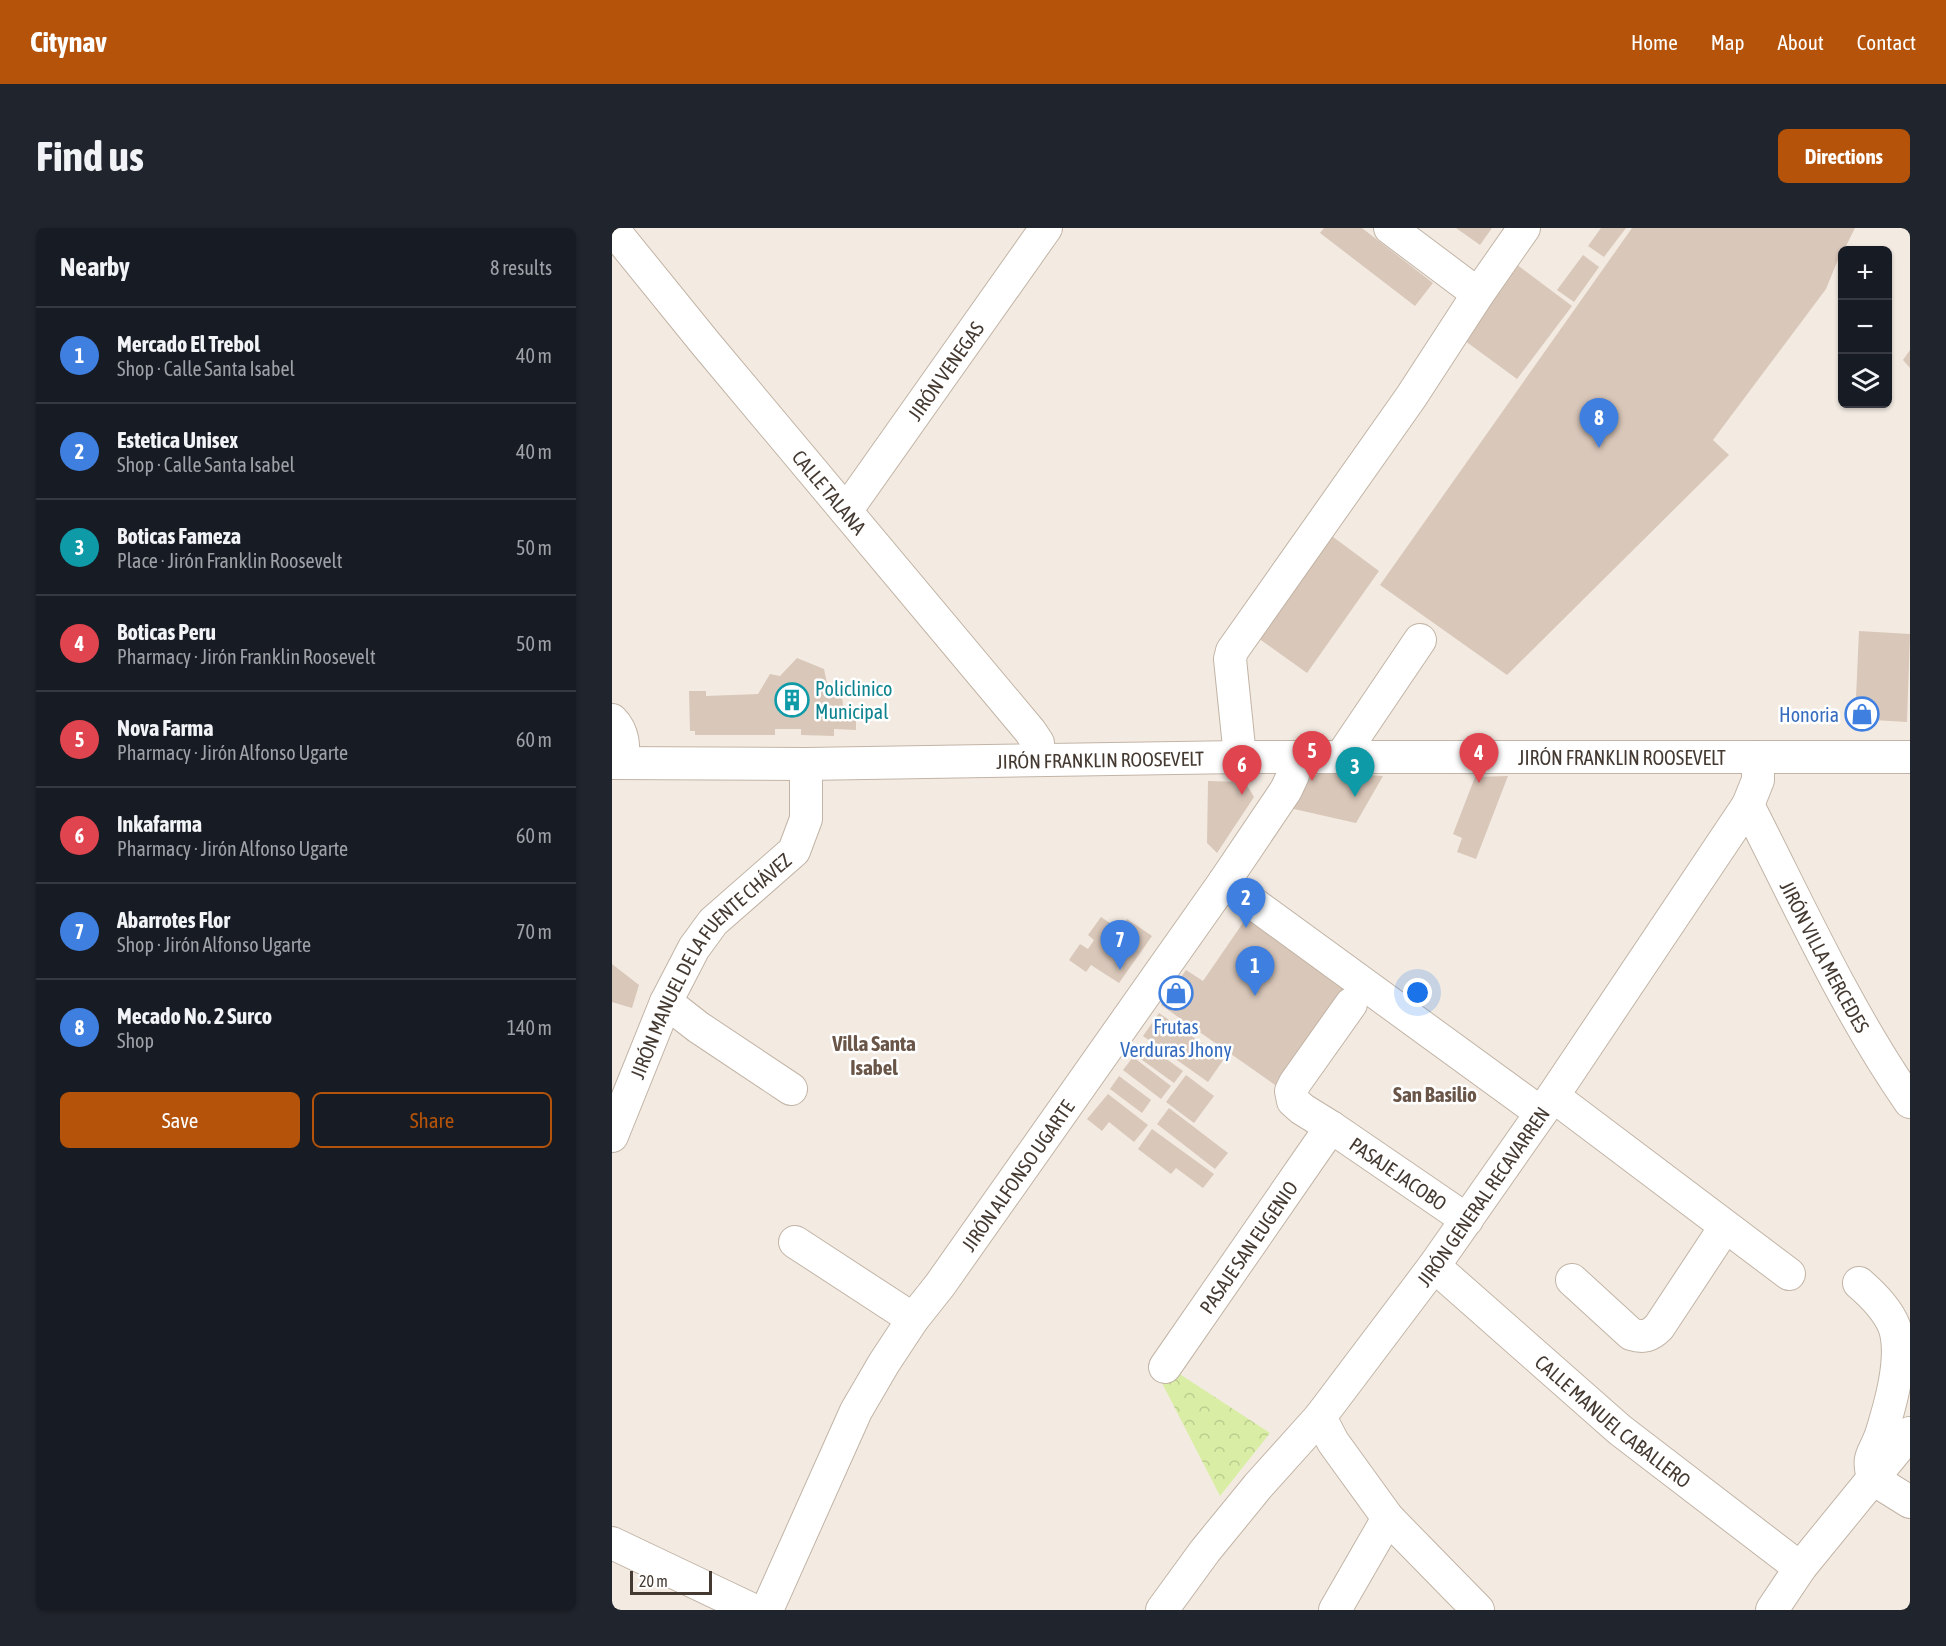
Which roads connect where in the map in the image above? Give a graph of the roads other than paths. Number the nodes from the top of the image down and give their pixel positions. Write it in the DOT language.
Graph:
graph roads {
  1 [pos="612,228"];
  2 [pos="1390,228"];
  3 [pos="1524,228"];
  4 [pos="1036,232"];
  5 [pos="1478,294"];
  6 [pos="846,512"];
  7 [pos="1420,640"];
  8 [pos="612,720"];
  9 [pos="1910,757"];
  10 [pos="1240,758"];
  11 [pos="1293,758"];
  12 [pos="1341,758"];
  13 [pos="1758,758"];
  14 [pos="1039,760"];
  15 [pos="618,763"];
  16 [pos="806,764"];
  17 [pos="1748,804"];
  18 [pos="1224,882"];
  19 [pos="666,1002"];
  20 [pos="1351,1004"];
  21 [pos="791,1089"];
  22 [pos="1910,1102"];
  23 [pos="1547,1104"];
  24 [pos="1331,1126"];
  25 [pos="612,1136"];
  26 [pos="1467,1220"];
  27 [pos="1725,1227"];
  28 [pos="795,1242"];
  29 [pos="1434,1266"];
  30 [pos="1789,1274"];
  31 [pos="1572,1280"];
  32 [pos="1859,1283"];
  33 [pos="913,1319"];
  34 [pos="1165,1367"];
  35 [pos="1320,1417"];
  36 [pos="1910,1433"];
  37 [pos="1873,1479"];
  38 [pos="1910,1503"];
  39 [pos="1388,1518"];
  40 [pos="612,1544"];
  41 [pos="1790,1595"];
  42 [pos="753,1610"];
  43 [pos="767,1610"];
  44 [pos="1162,1610"];
  45 [pos="1335,1610"];
  46 [pos="1478,1610"];
  1 -- 6 [label="street, CALLE TALANA"];
  2 -- 5 [label="street"];
  3 -- 5 [label="street"];
  4 -- 6 [label="street, JIRÓN VENEGAS"];
  5 -- 10 [label="street"];
  6 -- 14 [label="street, CALLE TALANA"];
  7 -- 12 [label="street"];
  8 -- 15 [label="street"];
  9 -- 13 [label="street, JIRÓN FRANKLIN ROOSEVELT"];
  10 -- 11 [label="street, JIRÓN FRANKLIN ROOSEVELT"];
  10 -- 14 [label="street, JIRÓN FRANKLIN ROOSEVELT"];
  11 -- 12 [label="street, JIRÓN FRANKLIN ROOSEVELT"];
  11 -- 18 [label="street, JIRÓN ALFONSO UGARTE"];
  12 -- 13 [label="street, JIRÓN FRANKLIN ROOSEVELT"];
  13 -- 17 [label="street, JIRÓN GENERAL RECAVARREN"];
  14 -- 16 [label="street, JIRÓN FRANKLIN ROOSEVELT"];
  15 -- 16 [label="street, JIRÓN FRANKLIN ROOSEVELT"];
  16 -- 19 [label="street, JIRÓN MANUEL DE LA FUENTE CHÁVEZ"];
  17 -- 22 [label="street, JIRÓN VILLA MERCEDES"];
  17 -- 23 [label="street, JIRÓN GENERAL RECAVARREN"];
  18 -- 23 [label="street"];
  18 -- 33 [label="street, JIRÓN ALFONSO UGARTE"];
  19 -- 21 [label="street"];
  19 -- 25 [label="street, JIRÓN MANUEL DE LA FUENTE CHÁVEZ"];
  20 -- 24 [label="street, PASAJE JACOBO"];
  23 -- 26 [label="street, JIRÓN GENERAL RECAVARREN"];
  23 -- 27 [label="street"];
  24 -- 26 [label="street, PASAJE JACOBO"];
  24 -- 34 [label="street, PASAJE SAN EUGENIO"];
  26 -- 29 [label="street, JIRÓN GENERAL RECAVARREN"];
  27 -- 30 [label="street"];
  27 -- 31 [label="street"];
  28 -- 33 [label="street"];
  29 -- 35 [label="street, JIRÓN GENERAL RECAVARREN"];
  29 -- 41 [label="street, CALLE MANUEL CABALLERO"];
  32 -- 37 [label="street"];
  33 -- 43 [label="street, JIRÓN ALFONSO UGARTE"];
  35 -- 39 [label="street"];
  35 -- 44 [label="street, JIRÓN GENERAL RECAVARREN"];
  36 -- 37 [label="street"];
  37 -- 38 [label="street"];
  37 -- 41 [label="street"];
  39 -- 45 [label="street"];
  39 -- 46 [label="street"];
  40 -- 42 [label="street"];
}
